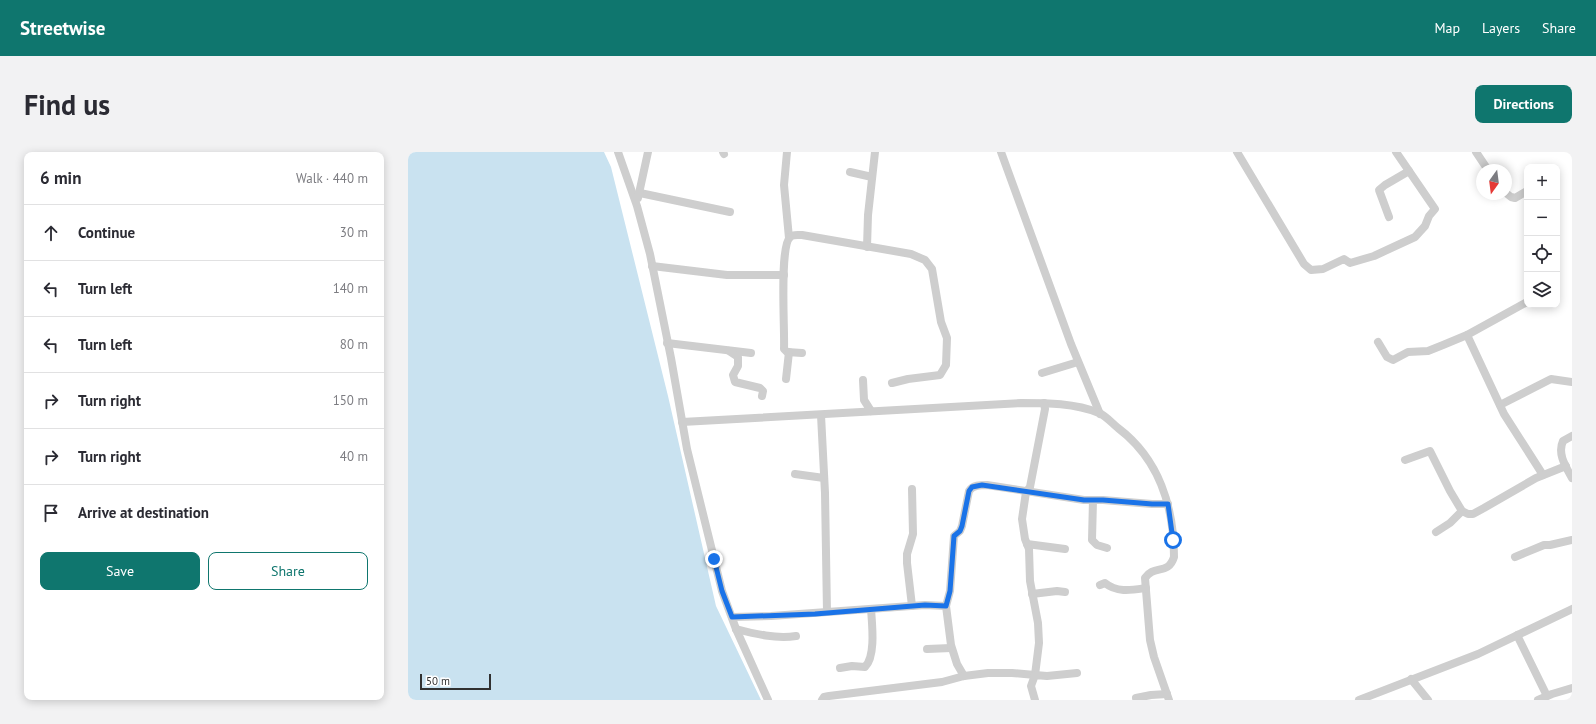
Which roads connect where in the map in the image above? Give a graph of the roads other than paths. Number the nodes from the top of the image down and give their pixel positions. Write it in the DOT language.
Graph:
graph roads {
  1 [pos="618,152"];
  2 [pos="648,152"];
  3 [pos="787,152"];
  4 [pos="875,152"];
  5 [pos="1001,152"];
  6 [pos="1236,152"];
  7 [pos="1396,152"];
  8 [pos="1476,152"];
  9 [pos="1484,164"];
  10 [pos="1409,171"];
  11 [pos="850,172"];
  12 [pos="872,176"];
  13 [pos="640,193"];
  14 [pos="1524,193"];
  15 [pos="1512,197"];
  16 [pos="637,206"];
  17 [pos="730,212"];
  18 [pos="1389,216"];
  19 [pos="789,238"];
  20 [pos="867,247"];
  21 [pos="652,266"];
  22 [pos="784,275"];
  23 [pos="1524,304"];
  24 [pos="1467,334"];
  25 [pos="1378,342"];
  26 [pos="668,343"];
  27 [pos="729,351"];
  28 [pos="789,352"];
  29 [pos="802,353"];
  30 [pos="751,354"];
  31 [pos="1078,362"];
  32 [pos="1042,373"];
  33 [pos="786,378"];
  34 [pos="863,380"];
  35 [pos="1572,382"];
  36 [pos="892,383"];
  37 [pos="762,396"];
  38 [pos="1044,403"];
  39 [pos="1500,406"];
  40 [pos="871,411"];
  41 [pos="1100,414"];
  42 [pos="821,415"];
  43 [pos="682,422"];
  44 [pos="1572,436"];
  45 [pos="1405,460"];
  46 [pos="1566,466"];
  47 [pos="795,474"];
  48 [pos="1543,475"];
  49 [pos="824,478"];
  50 [pos="1572,478"];
  51 [pos="912,489"];
  52 [pos="1026,492"];
  53 [pos="1093,500"];
  54 [pos="1168,504"];
  55 [pos="1462,511"];
  56 [pos="1436,532"];
  57 [pos="1572,540"];
  58 [pos="1027,544"];
  59 [pos="1107,548"];
  60 [pos="1065,549"];
  61 [pos="1515,557"];
  62 [pos="1100,585"];
  63 [pos="1146,588"];
  64 [pos="1065,592"];
  65 [pos="1032,594"];
  66 [pos="912,606"];
  67 [pos="946,606"];
  68 [pos="871,609"];
  69 [pos="1572,610"];
  70 [pos="827,612"];
  71 [pos="732,617"];
  72 [pos="736,629"];
  73 [pos="1517,635"];
  74 [pos="796,636"];
  75 [pos="927,648"];
  76 [pos="951,648"];
  77 [pos="840,668"];
  78 [pos="1077,673"];
  79 [pos="1035,675"];
  80 [pos="964,676"];
  81 [pos="1411,679"];
  82 [pos="1572,688"];
  83 [pos="1547,696"];
  84 [pos="1168,697"];
  85 [pos="1136,698"];
  86 [pos="768,700"];
  87 [pos="822,700"];
  88 [pos="1035,700"];
  89 [pos="1358,700"];
  90 [pos="1428,700"];
  91 [pos="1538,700"];
  1 -- 16 [label="street"];
  2 -- 13 [label="street"];
  3 -- 19 [label="street"];
  4 -- 12 [label="street"];
  5 -- 31 [label="street"];
  6 -- 10 [label="street"];
  7 -- 10 [label="street"];
  8 -- 9 [label="street"];
  10 -- 18 [label="street"];
  11 -- 12 [label="street"];
  12 -- 20 [label="street"];
  13 -- 16 [label="street"];
  13 -- 17 [label="street"];
  14 -- 15 [label="street"];
  16 -- 21 [label="street"];
  19 -- 20 [label="street"];
  19 -- 22 [label="street"];
  20 -- 36 [label="street"];
  21 -- 22 [label="street"];
  21 -- 26 [label="street"];
  22 -- 28 [label="street"];
  23 -- 24 [label="street"];
  24 -- 25 [label="street"];
  24 -- 39 [label="street"];
  26 -- 27 [label="street"];
  26 -- 43 [label="street"];
  27 -- 30 [label="street"];
  27 -- 37 [label="street"];
  28 -- 29 [label="street"];
  28 -- 33 [label="street"];
  31 -- 32 [label="street"];
  31 -- 41 [label="street"];
  34 -- 40 [label="street"];
  35 -- 39 [label="street"];
  38 -- 40 [label="street"];
  38 -- 41 [label="street"];
  38 -- 52 [label="street"];
  39 -- 48 [label="street"];
  40 -- 42 [label="street"];
  41 -- 54 [label="street"];
  42 -- 43 [label="street"];
  42 -- 49 [label="street"];
  43 -- 71 [label="street"];
  44 -- 46 [label="street"];
  45 -- 55 [label="street"];
  46 -- 48 [label="street"];
  46 -- 50 [label="street"];
  47 -- 49 [label="street"];
  48 -- 55 [label="street"];
  49 -- 70 [label="street"];
  51 -- 66 [label="street"];
  52 -- 53 [label="street"];
  52 -- 58 [label="street"];
  52 -- 67 [label="street"];
  53 -- 54 [label="street"];
  53 -- 59 [label="street"];
  54 -- 63 [label="street"];
  55 -- 56 [label="street"];
  57 -- 61 [label="street"];
  58 -- 60 [label="street"];
  58 -- 65 [label="street"];
  62 -- 63 [label="street"];
  63 -- 84 [label="street"];
  64 -- 65 [label="street"];
  65 -- 79 [label="street"];
  66 -- 67 [label="street"];
  66 -- 68 [label="street"];
  67 -- 76 [label="street"];
  68 -- 70 [label="street"];
  68 -- 77 [label="street"];
  69 -- 73 [label="street"];
  70 -- 71 [label="street"];
  71 -- 72 [label="street"];
  72 -- 74 [label="street"];
  72 -- 86 [label="street"];
  73 -- 81 [label="street"];
  73 -- 83 [label="street"];
  75 -- 76 [label="street"];
  76 -- 80 [label="street"];
  78 -- 79 [label="street"];
  79 -- 80 [label="street"];
  79 -- 88 [label="street"];
  80 -- 87 [label="street"];
  81 -- 89 [label="street"];
  81 -- 90 [label="street"];
  82 -- 83 [label="street"];
  83 -- 91 [label="street"];
  84 -- 85 [label="street"];
}
